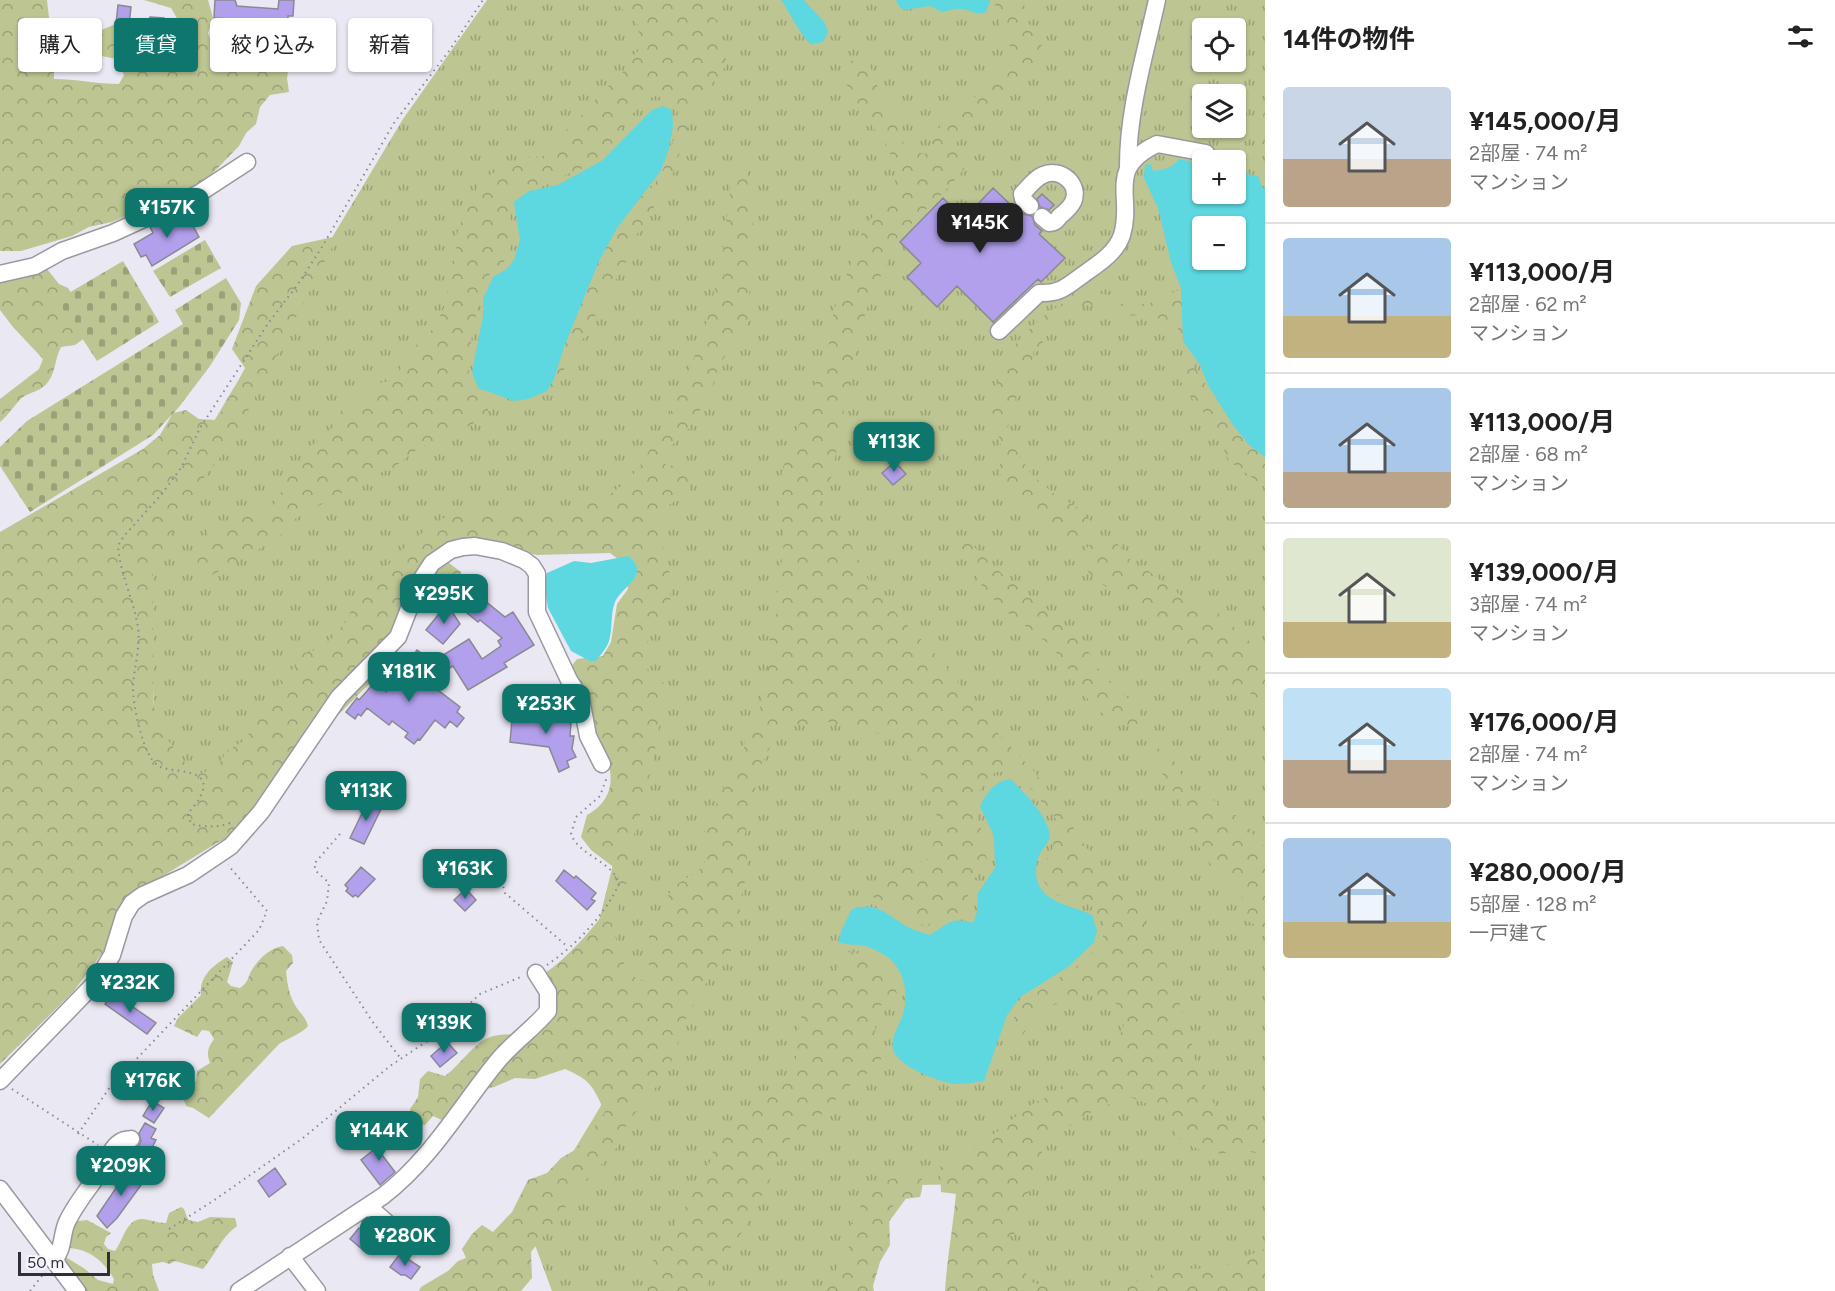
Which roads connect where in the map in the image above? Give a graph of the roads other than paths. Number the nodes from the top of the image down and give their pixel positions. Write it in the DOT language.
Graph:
graph roads {
  1 [pos="1156,0"];
  2 [pos="1192,150"];
  3 [pos="247,162"];
  4 [pos="1128,166"];
  5 [pos="0,274"];
  6 [pos="999,331"];
  7 [pos="602,764"];
  8 [pos="536,972"];
  9 [pos="0,1081"];
  10 [pos="131,1139"];
  11 [pos="0,1189"];
  12 [pos="368,1206"];
  13 [pos="402,1236"];
  14 [pos="290,1256"];
  15 [pos="54,1260"];
  16 [pos="77,1291"];
  17 [pos="239,1291"];
  18 [pos="318,1291"];
  1 -- 4 [label="street"];
  2 -- 4 [label="street"];
  3 -- 5 [label="street"];
  4 -- 6 [label="street"];
  7 -- 9 [label="street"];
  8 -- 12 [label="street"];
  10 -- 15 [label="street"];
  11 -- 15 [label="street"];
  12 -- 13 [label="street"];
  12 -- 14 [label="street"];
  14 -- 17 [label="street"];
  14 -- 18 [label="street"];
  15 -- 16 [label="street"];
}
